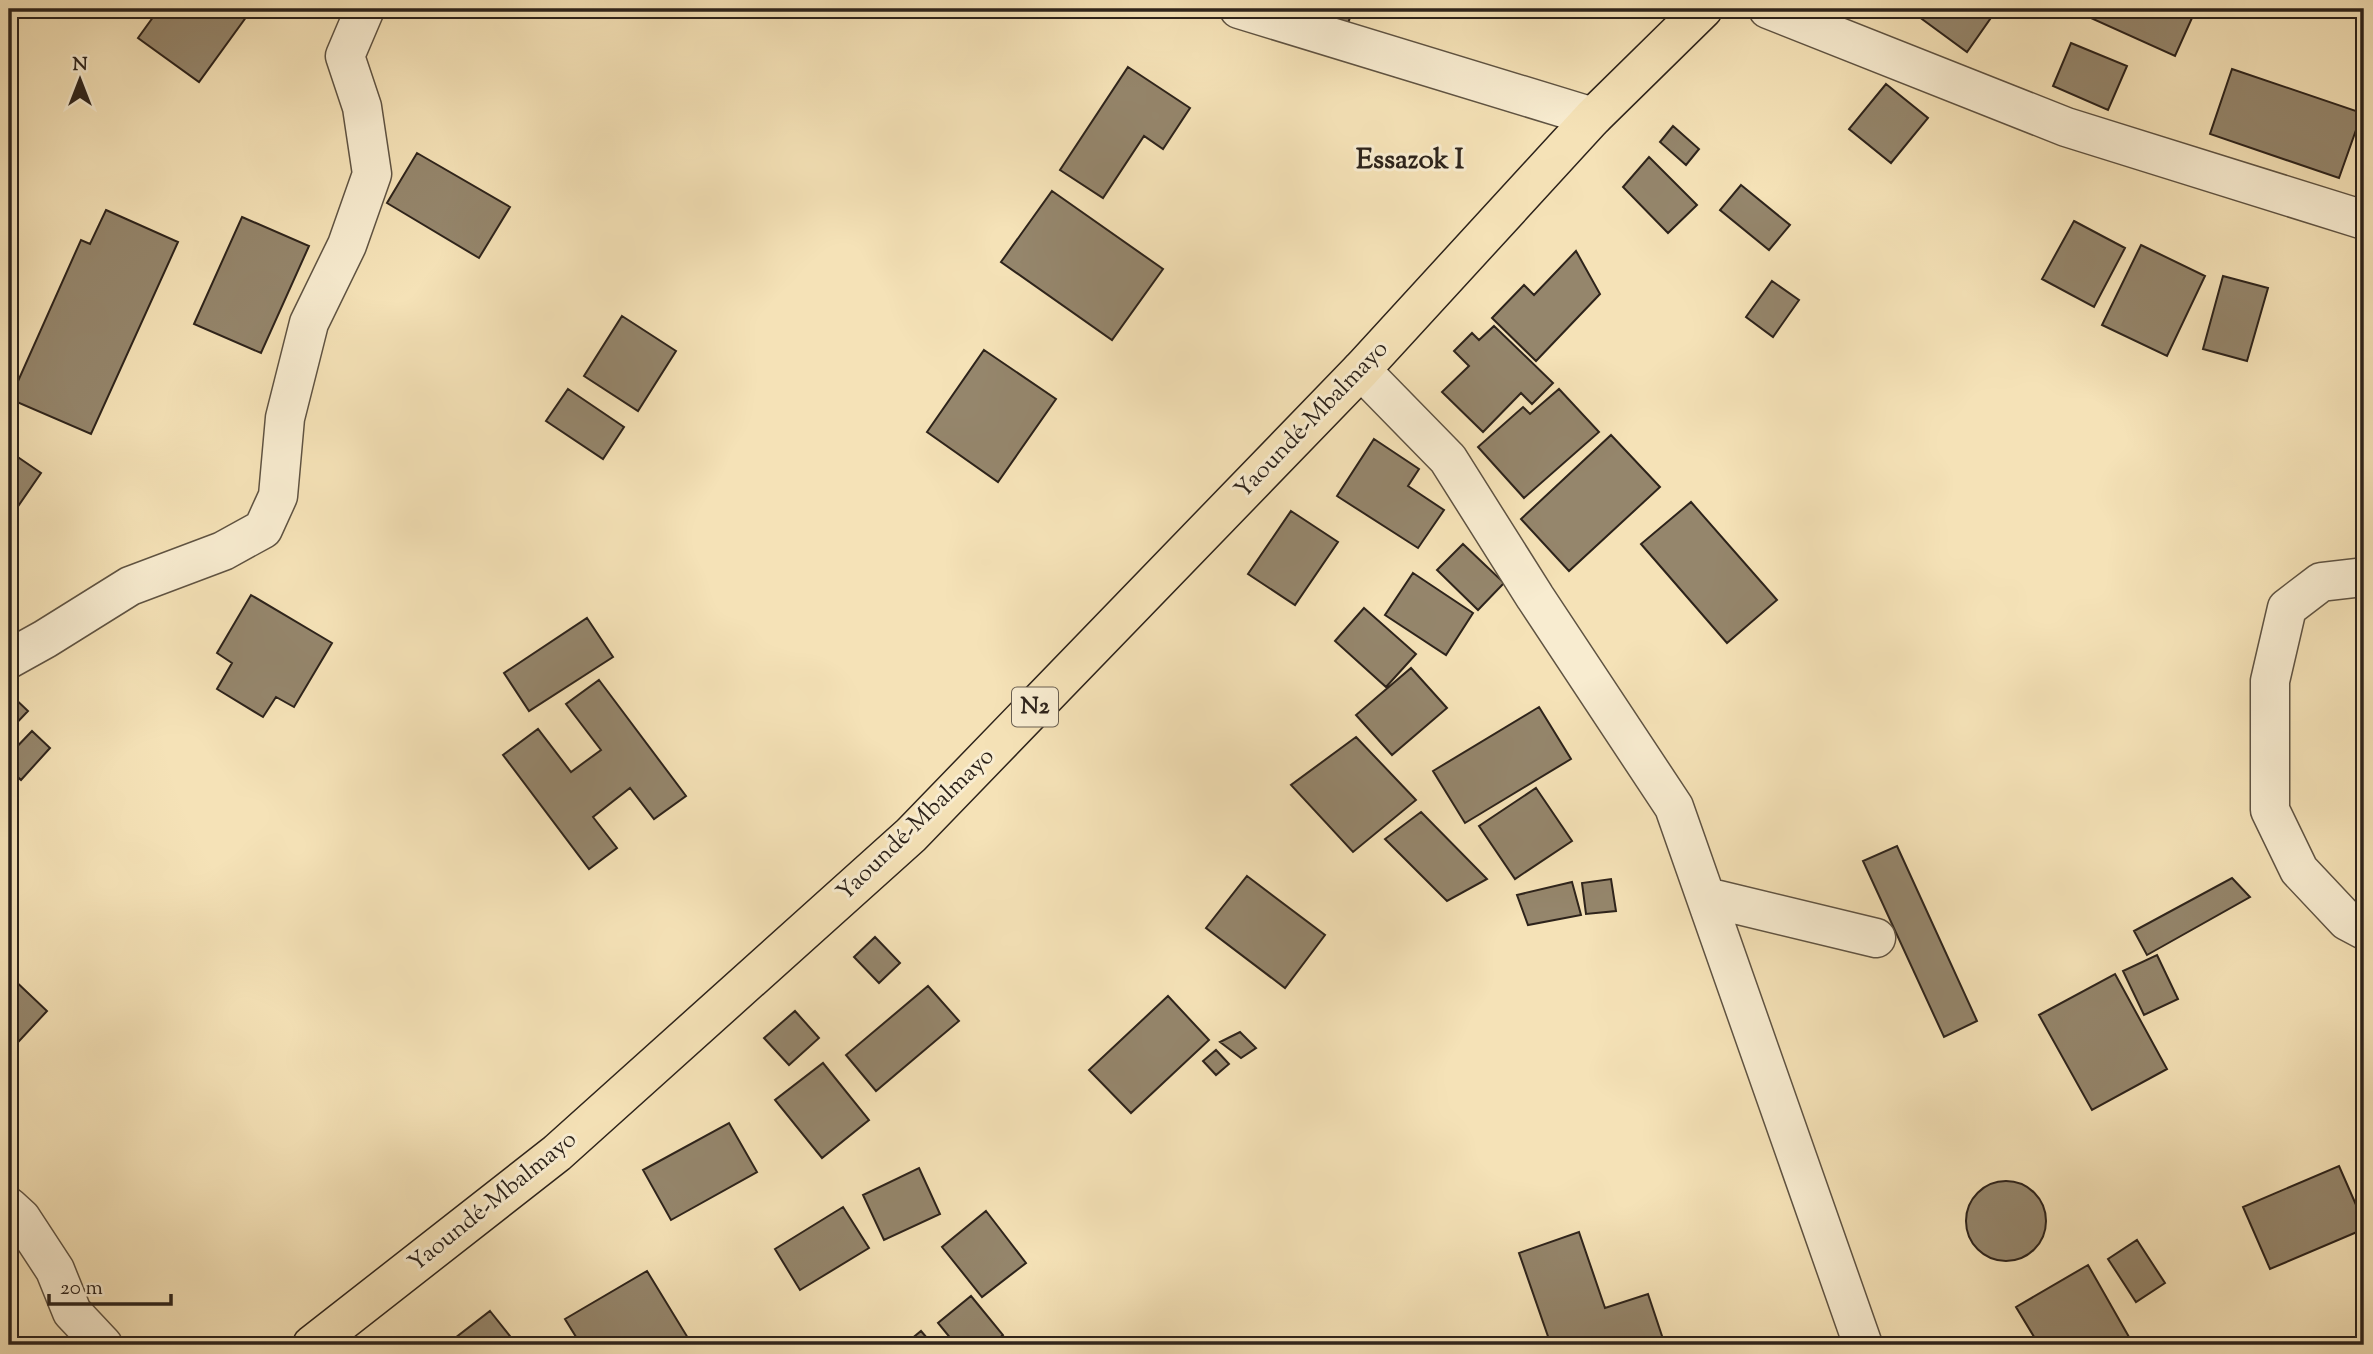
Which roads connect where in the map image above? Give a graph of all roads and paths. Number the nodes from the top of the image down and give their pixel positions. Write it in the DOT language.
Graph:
graph roads {
  1 [pos="365,9"];
  2 [pos="1239,9"];
  3 [pos="1703,9"];
  4 [pos="1768,9"];
  5 [pos="1592,117"];
  6 [pos="2364,220"];
  7 [pos="1361,370"];
  8 [pos="2364,577"];
  9 [pos="9,659"];
  10 [pos="1706,897"];
  11 [pos="2364,930"];
  12 [pos="1876,938"];
  13 [pos="9,1207"];
  14 [pos="1868,1344"];
  15 [pos="103,1345"];
  16 [pos="312,1345"];
  1 -- 9 [label="street"];
  2 -- 5 [label="street"];
  3 -- 5 [label="highway, Yaoundé-Mbalmayo / N2"];
  4 -- 6 [label="street"];
  5 -- 7 [label="highway, Yaoundé-Mbalmayo / N2"];
  7 -- 10 [label="street"];
  7 -- 16 [label="highway, Yaoundé-Mbalmayo / N2"];
  8 -- 11 [label="street"];
  10 -- 12 [label="street"];
  10 -- 14 [label="street"];
  13 -- 15 [label="street"];
}
